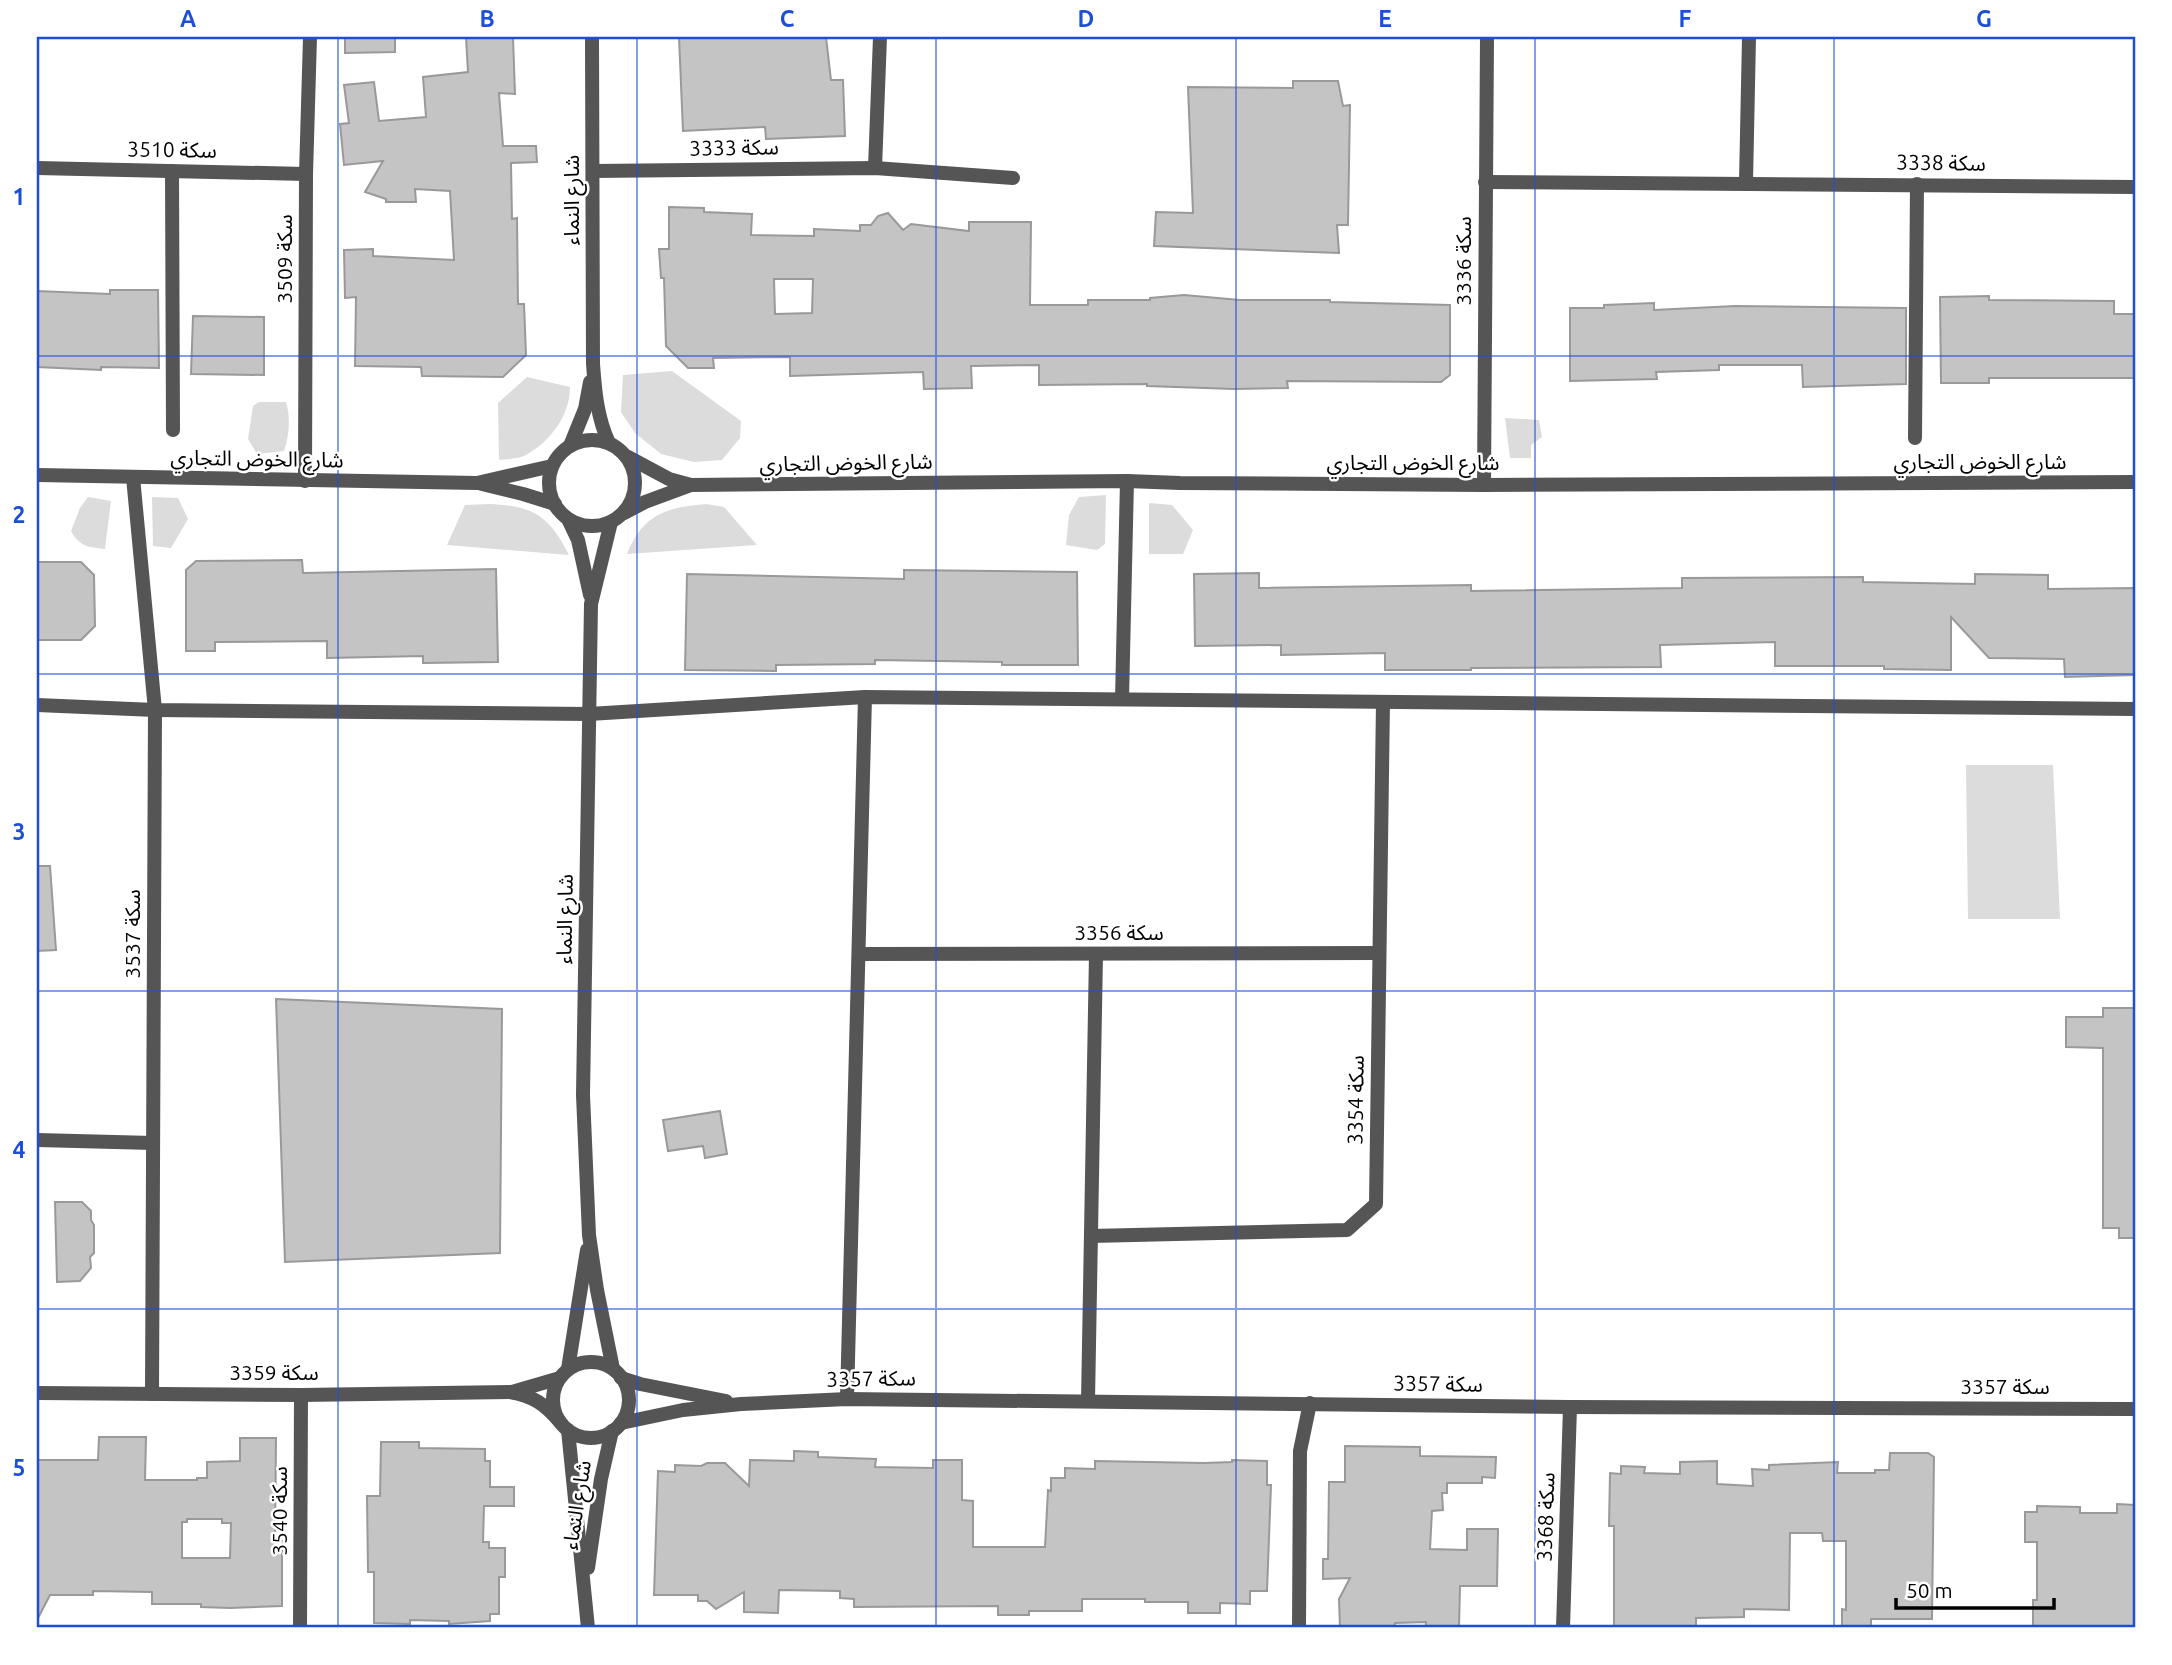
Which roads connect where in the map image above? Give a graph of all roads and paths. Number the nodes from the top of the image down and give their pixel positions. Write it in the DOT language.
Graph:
graph roads {
  1 [pos="310,37"];
  2 [pos="592,37"];
  3 [pos="880,37"];
  4 [pos="1487,37"];
  5 [pos="1749,37"];
  6 [pos="37,168"];
  7 [pos="875,168"];
  8 [pos="172,171"];
  9 [pos="593,171"];
  10 [pos="306,174"];
  11 [pos="1013,178"];
  12 [pos="1485,182"];
  13 [pos="1746,182"];
  14 [pos="1917,184"];
  15 [pos="2135,187"];
  16 [pos="593,363"];
  17 [pos="173,430"];
  18 [pos="1915,438"];
  19 [pos="608,443"];
  20 [pos="570,446"];
  21 [pos="628,457"];
  22 [pos="552,466"];
  23 [pos="37,474"];
  24 [pos="133,477"];
  25 [pos="305,481"];
  26 [pos="1127,481"];
  27 [pos="2135,482"];
  28 [pos="477,483"];
  29 [pos="691,485"];
  30 [pos="1484,485"];
  31 [pos="555,504"];
  32 [pos="624,513"];
  33 [pos="568,519"];
  34 [pos="611,522"];
  35 [pos="591,604"];
  36 [pos="865,697"];
  37 [pos="1122,699"];
  38 [pos="1384,702"];
  39 [pos="37,705"];
  40 [pos="2135,709"];
  41 [pos="155,710"];
  42 [pos="589,715"];
  43 [pos="1379,953"];
  44 [pos="859,954"];
  45 [pos="1096,954"];
  46 [pos="37,1140"];
  47 [pos="153,1143"];
  48 [pos="589,1235"];
  49 [pos="1091,1236"];
  50 [pos="564,1373"];
  51 [pos="617,1374"];
  52 [pos="37,1392"];
  53 [pos="510,1392"];
  54 [pos="152,1394"];
  55 [pos="301,1395"];
  56 [pos="847,1399"];
  57 [pos="1088,1401"];
  58 [pos="1310,1403"];
  59 [pos="741,1404"];
  60 [pos="1570,1407"];
  61 [pos="2135,1409"];
  62 [pos="564,1426"];
  63 [pos="617,1427"];
  64 [pos="586,1587"];
  65 [pos="300,1628"];
  66 [pos="588,1628"];
  67 [pos="1299,1628"];
  68 [pos="1563,1628"];
  1 -- 10 [label="street, سكة 3509"];
  2 -- 9 [label="street, شارع النماء"];
  3 -- 7 [label="street"];
  4 -- 12 [label="street, سكة 3336"];
  5 -- 13 [label="street"];
  6 -- 8 [label="street, سكة 3510"];
  7 -- 9 [label="street, سكة 3333"];
  7 -- 11 [label="street, سكة 3333"];
  8 -- 10 [label="street, سكة 3510"];
  8 -- 17 [label="street"];
  9 -- 16 [label="street, شارع النماء"];
  10 -- 25 [label="street, سكة 3509"];
  12 -- 13 [label="street, سكة 3338"];
  12 -- 30 [label="street, سكة 3336"];
  13 -- 14 [label="street, سكة 3338"];
  14 -- 15 [label="street, سكة 3338"];
  14 -- 18 [label="street"];
  16 -- 19 [label="street, شارع النماء"];
  16 -- 20 [label="street, شارع النماء"];
  19 -- 20 [label="street"];
  19 -- 21 [label="street"];
  20 -- 22 [label="street"];
  21 -- 29 [label="street, شارع الخوض التجاري"];
  21 -- 32 [label="street"];
  22 -- 28 [label="street, شارع الخوض التجاري"];
  22 -- 31 [label="street"];
  23 -- 24 [label="street, شارع الخوض التجاري"];
  24 -- 25 [label="street, شارع الخوض التجاري"];
  24 -- 41 [label="street, سكة 3537"];
  25 -- 28 [label="street, شارع الخوض التجاري"];
  26 -- 29 [label="street, شارع الخوض التجاري"];
  26 -- 30 [label="street, شارع الخوض التجاري"];
  26 -- 37 [label="street"];
  27 -- 30 [label="street, شارع الخوض التجاري"];
  28 -- 31 [label="street, شارع الخوض التجاري"];
  29 -- 32 [label="street, شارع الخوض التجاري"];
  31 -- 33 [label="street"];
  32 -- 34 [label="street"];
  33 -- 34 [label="street"];
  33 -- 35 [label="street, شارع النماء"];
  34 -- 35 [label="street, شارع النماء"];
  35 -- 42 [label="street, شارع النماء"];
  36 -- 37 [label="street"];
  36 -- 42 [label="street"];
  36 -- 44 [label="street"];
  37 -- 38 [label="street"];
  38 -- 40 [label="street"];
  38 -- 43 [label="street, سكة 3354"];
  39 -- 41 [label="street"];
  41 -- 42 [label="street"];
  41 -- 47 [label="street, سكة 3537"];
  42 -- 48 [label="street, شارع النماء"];
  43 -- 45 [label="street, سكة 3356"];
  43 -- 49 [label="street, سكة 3354"];
  44 -- 45 [label="street, سكة 3356"];
  44 -- 56 [label="street"];
  45 -- 49 [label="street"];
  46 -- 47 [label="street"];
  47 -- 54 [label="street, سكة 3537"];
  48 -- 50 [label="street, شارع النماء"];
  48 -- 51 [label="street, شارع النماء"];
  49 -- 57 [label="street"];
  50 -- 51 [label="street"];
  50 -- 53 [label="street, سكة 3359"];
  50 -- 62 [label="street"];
  51 -- 59 [label="street, سكة 3357"];
  51 -- 63 [label="street"];
  52 -- 54 [label="street, سكة 3359"];
  53 -- 55 [label="street, سكة 3359"];
  53 -- 62 [label="street, سكة 3359"];
  54 -- 55 [label="street, سكة 3359"];
  55 -- 65 [label="street, سكة 3540"];
  56 -- 57 [label="street, سكة 3357"];
  56 -- 59 [label="street, سكة 3357"];
  57 -- 58 [label="street, سكة 3357"];
  58 -- 60 [label="street, سكة 3357"];
  58 -- 67 [label="street"];
  59 -- 63 [label="street, سكة 3357"];
  60 -- 61 [label="street, سكة 3357"];
  60 -- 68 [label="street, سكة 3368"];
  62 -- 63 [label="street"];
  62 -- 64 [label="street, شارع النماء"];
  63 -- 64 [label="street, شارع النماء"];
  64 -- 66 [label="street, شارع النماء"];
}
